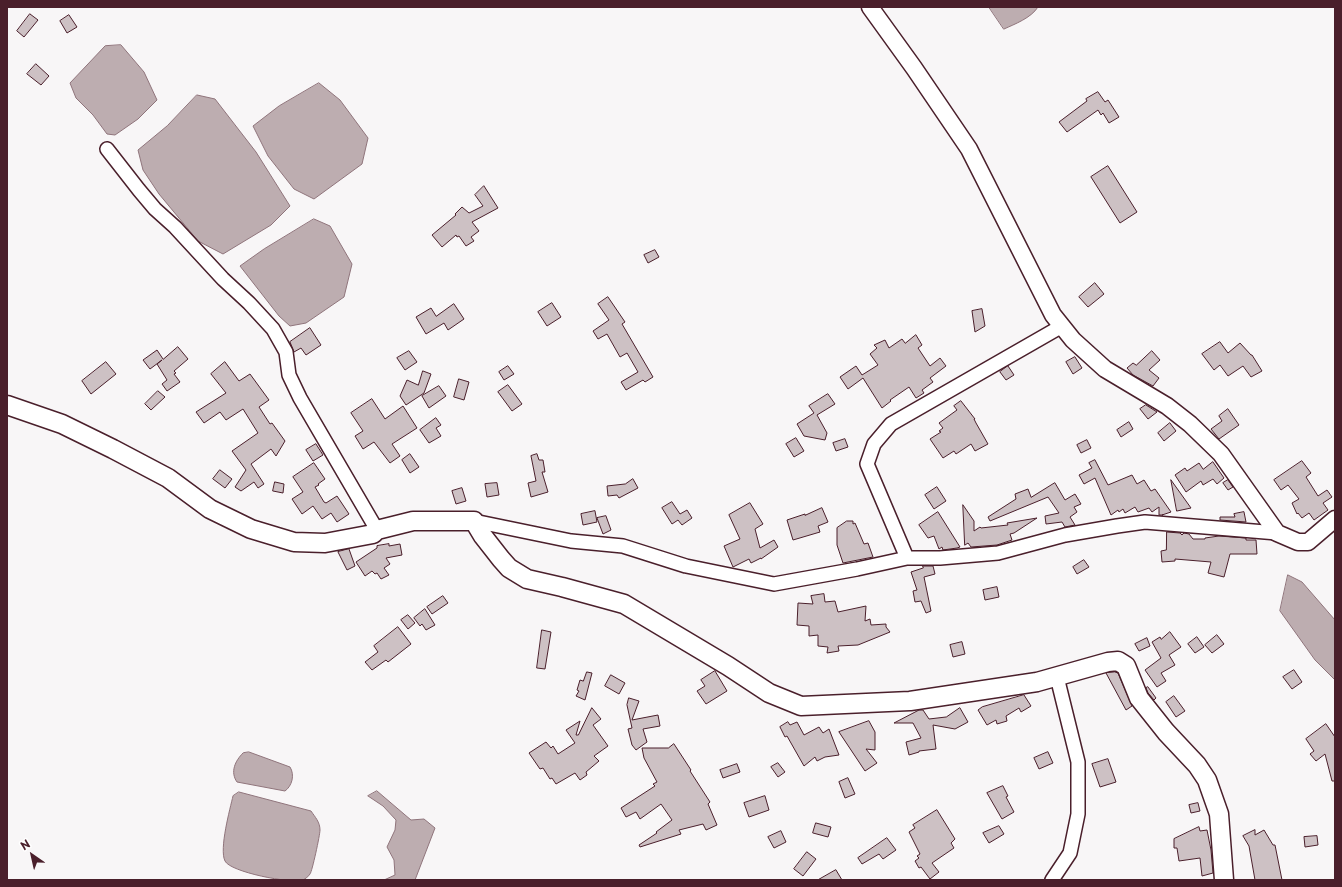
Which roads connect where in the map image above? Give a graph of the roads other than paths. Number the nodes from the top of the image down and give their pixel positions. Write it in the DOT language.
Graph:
graph roads {
  1 [pos="870,7"];
  2 [pos="106,148"];
  3 [pos="1062,326"];
  4 [pos="7,405"];
  5 [pos="1335,519"];
  6 [pos="474,521"];
  7 [pos="377,530"];
  8 [pos="1277,533"];
  9 [pos="907,558"];
  10 [pos="1056,677"];
  11 [pos="1052,880"];
  12 [pos="1224,880"];
  1 -- 3 [label="street"];
  2 -- 7 [label="street"];
  3 -- 8 [label="street"];
  3 -- 9 [label="street"];
  4 -- 7 [label="main road"];
  5 -- 8 [label="street"];
  6 -- 7 [label="main road"];
  6 -- 9 [label="street"];
  6 -- 10 [label="main road"];
  8 -- 9 [label="street"];
  10 -- 11 [label="street"];
  10 -- 12 [label="main road"];
}
